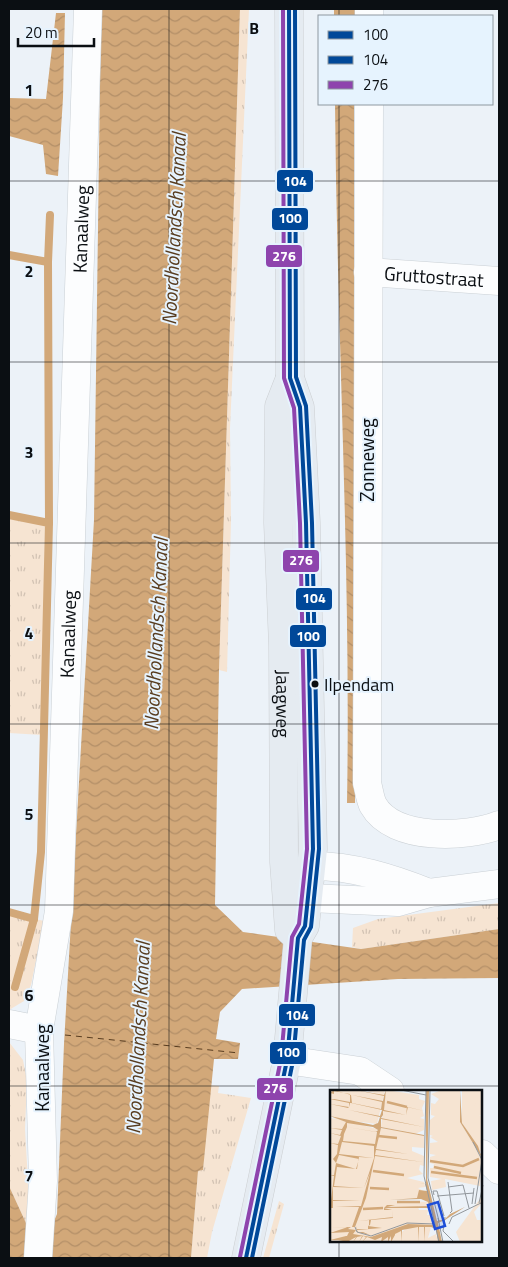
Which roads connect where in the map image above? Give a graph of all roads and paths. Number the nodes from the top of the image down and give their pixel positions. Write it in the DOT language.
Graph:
graph roads {
  1 [pos="88,9"];
  2 [pos="290,9"];
  3 [pos="369,105"];
  4 [pos="368,272"];
  5 [pos="499,281"];
  6 [pos="290,378"];
  7 [pos="494,827"];
  8 [pos="313,866"];
  9 [pos="499,884"];
  10 [pos="428,893"];
  11 [pos="298,899"];
  12 [pos="9,1024"];
  13 [pos="39,1030"];
  14 [pos="287,1060"];
  15 [pos="388,1090"];
  16 [pos="483,1155"];
  17 [pos="499,1170"];
  18 [pos="38,1258"];
  19 [pos="246,1258"];
  1 -- 13 [label="street, Kanaalweg"];
  2 -- 6 [label="main road, Jaagweg"];
  3 -- 4 [label="street, Zonneweg"];
  4 -- 5 [label="street, Gruttostraat"];
  4 -- 7 [label="street, Zonneweg"];
  6 -- 8 [label="main road, Jaagweg"];
  6 -- 11 [label="main road, Jaagweg"];
  8 -- 10 [label="street"];
  8 -- 11 [label="street"];
  9 -- 10 [label="street"];
  10 -- 11 [label="street"];
  11 -- 14 [label="main road, Jaagweg"];
  12 -- 13 [label="street"];
  13 -- 18 [label="street, Kanaalweg"];
  14 -- 15 [label="street"];
  14 -- 19 [label="main road, Jaagweg"];
  16 -- 17 [label="street"];
}
